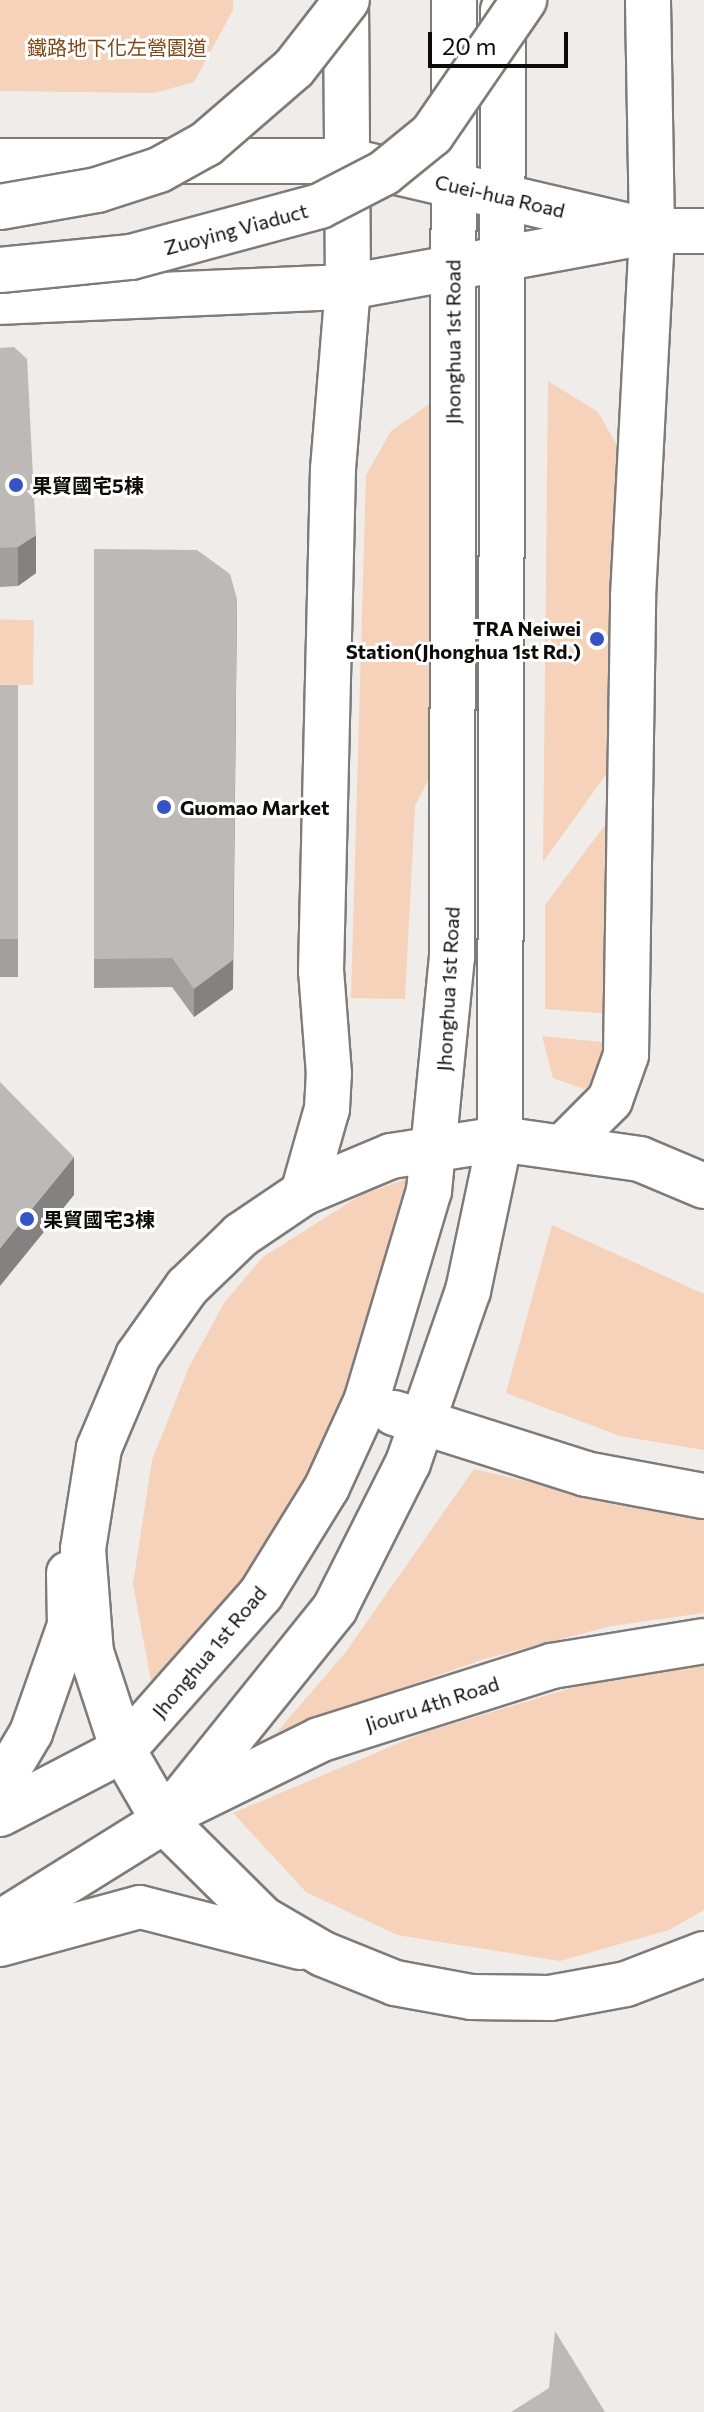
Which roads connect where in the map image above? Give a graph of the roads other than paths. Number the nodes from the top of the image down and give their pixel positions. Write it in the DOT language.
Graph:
graph roads {
  1 [pos="346,0"];
  2 [pos="454,0"];
  3 [pos="503,0"];
  4 [pos="524,0"];
  5 [pos="648,0"];
  6 [pos="0,161"];
  7 [pos="349,161"];
  8 [pos="454,187"];
  9 [pos="502,196"];
  10 [pos="0,207"];
  11 [pos="652,231"];
  12 [pos="704,231"];
  13 [pos="501,260"];
  14 [pos="453,269"];
  15 [pos="0,270"];
  16 [pos="348,287"];
  17 [pos="0,302"];
  18 [pos="500,1139"];
  19 [pos="567,1143"];
  20 [pos="438,1146"];
  21 [pos="704,1186"];
  22 [pos="303,1193"];
  23 [pos="366,1402"];
  24 [pos="422,1424"];
  25 [pos="99,1448"];
  26 [pos="704,1496"];
  27 [pos="704,1641"];
  28 [pos="123,1750"];
  29 [pos="0,1785"];
  30 [pos="0,1814"];
  31 [pos="169,1816"];
  32 [pos="0,1923"];
  33 [pos="0,1945"];
  34 [pos="323,1954"];
  35 [pos="702,1960"];
  1 -- 7 [label="street"];
  1 -- 10 [label="street, bridge"];
  2 -- 8 [label="street, Jhonghua 1st Road"];
  3 -- 9 [label="street"];
  4 -- 15 [label="street, Zuoying Viaduct, bridge"];
  5 -- 11 [label="street"];
  6 -- 7 [label="street, Cuei-hua Road"];
  7 -- 8 [label="street, Cuei-hua Road"];
  7 -- 16 [label="street"];
  8 -- 9 [label="street, Cuei-hua Road"];
  8 -- 14 [label="street, Jhonghua 1st Road"];
  9 -- 11 [label="street, Cuei-hua Road"];
  9 -- 13 [label="street"];
  11 -- 12 [label="street, Cuei-hua Road"];
  11 -- 13 [label="street, Cuei-hua Road"];
  11 -- 19 [label="street"];
  13 -- 14 [label="street, Cuei-hua Road"];
  13 -- 18 [label="street"];
  14 -- 16 [label="street, Cuei-hua Road"];
  14 -- 20 [label="street, Jhonghua 1st Road"];
  16 -- 17 [label="street, Cuei-hua Road"];
  16 -- 22 [label="street"];
  18 -- 19 [label="street"];
  18 -- 20 [label="street"];
  18 -- 24 [label="street"];
  19 -- 21 [label="street"];
  20 -- 22 [label="street"];
  20 -- 23 [label="street, Jhonghua 1st Road"];
  22 -- 25 [label="street"];
  23 -- 24 [label="street"];
  23 -- 28 [label="street, Jhonghua 1st Road"];
  24 -- 26 [label="street"];
  24 -- 31 [label="street"];
  25 -- 28 [label="street"];
  25 -- 29 [label="street"];
  27 -- 31 [label="street, Jiouru 4th Road"];
  28 -- 30 [label="street, Jhonghua 1st Road"];
  28 -- 31 [label="street"];
  31 -- 32 [label="street"];
  31 -- 34 [label="street"];
  33 -- 34 [label="street"];
  34 -- 35 [label="street"];
}
